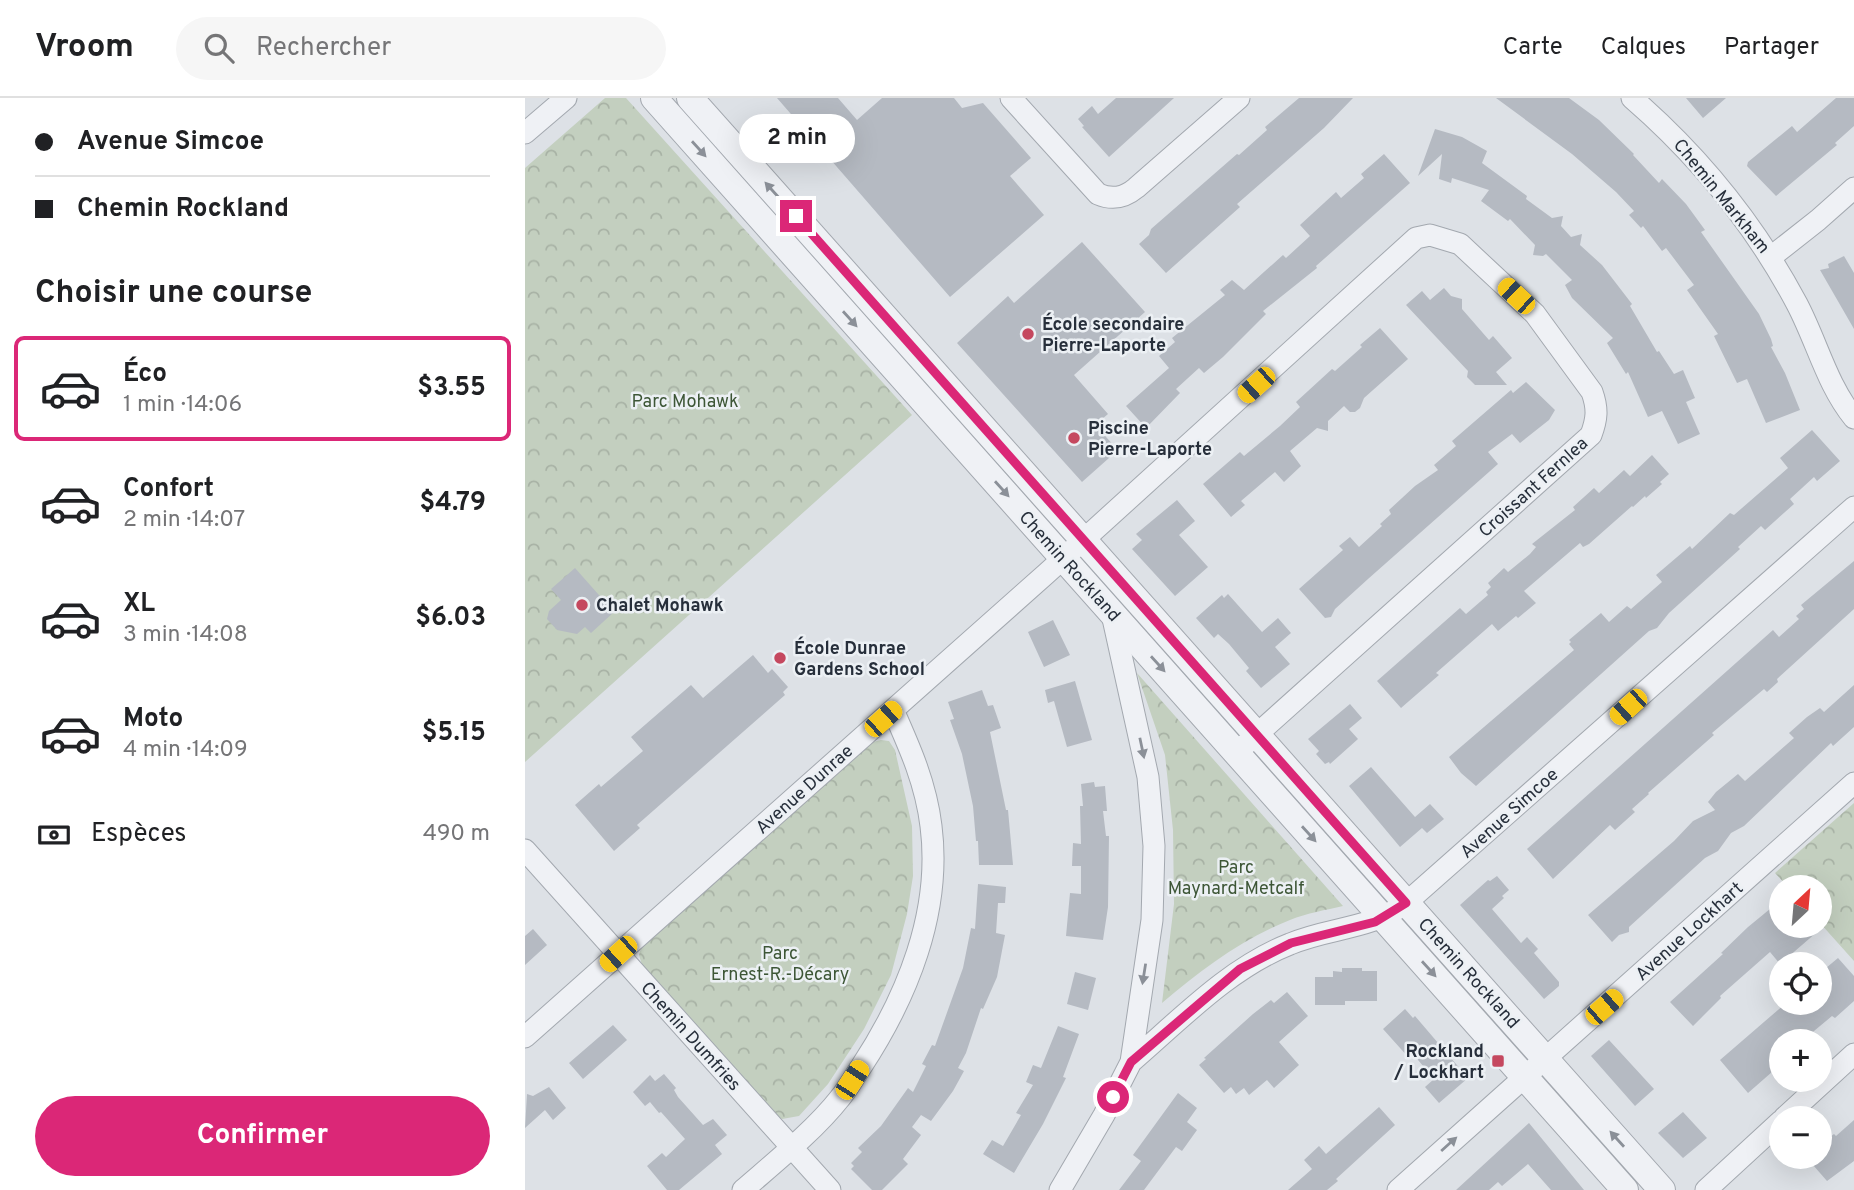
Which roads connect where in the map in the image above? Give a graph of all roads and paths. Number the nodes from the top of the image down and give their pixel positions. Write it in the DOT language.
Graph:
graph roads {
  1 [pos="566,98"];
  2 [pos="654,98"];
  3 [pos="690,98"];
  4 [pos="1011,98"];
  5 [pos="1239,98"];
  6 [pos="1632,98"];
  7 [pos="525,133"];
  8 [pos="1854,188"];
  9 [pos="1771,257"];
  10 [pos="1854,418"];
  11 [pos="1854,507"];
  12 [pos="1083,540"];
  13 [pos="1063,558"];
  14 [pos="1112,612"];
  15 [pos="893,710"];
  16 [pos="1257,735"];
  17 [pos="1237,753"];
  18 [pos="1854,783"];
  19 [pos="525,850"];
  20 [pos="1406,903"];
  21 [pos="1384,918"];
  22 [pos="618,954"];
  23 [pos="525,1037"];
  24 [pos="1854,1054"];
  25 [pos="1546,1059"];
  26 [pos="1131,1062"];
  27 [pos="1525,1077"];
  28 [pos="1797,1106"];
  29 [pos="1769,1132"];
  30 [pos="791,1147"];
  31 [pos="743,1190"];
  32 [pos="830,1190"];
  33 [pos="1060,1190"];
  34 [pos="1398,1190"];
  35 [pos="1625,1190"];
  36 [pos="1662,1190"];
  37 [pos="1706,1190"];
  1 -- 7 [label="street"];
  2 -- 13 [label="street, Chemin Rockland, one-way"];
  12 -- 3 [label="street, Chemin Rockland, one-way"];
  4 -- 5 [label="street"];
  6 -- 9 [label="street, Chemin Markham"];
  8 -- 9 [label="street"];
  9 -- 10 [label="street, Chemin Markham"];
  11 -- 20 [label="street, Avenue Simcoe"];
  12 -- 13 [label="street, Avenue Dunrae"];
  12 -- 16 [label="street, Chemin Rockland"];
  12 -- 16 [label="street, Croissant Fernlea"];
  13 -- 14 [label="street, Chemin Rockland"];
  13 -- 15 [label="street, Avenue Dunrae"];
  14 -- 17 [label="street, Chemin Rockland, one-way"];
  14 -- 26 [label="street, Avenue Simcoe, one-way"];
  15 -- 22 [label="street, Avenue Dunrae"];
  15 -- 30 [label="street"];
  16 -- 17 [label="street, Croissant Fernlea"];
  16 -- 20 [label="street, Chemin Rockland"];
  17 -- 21 [label="street, Chemin Rockland, one-way"];
  18 -- 25 [label="street, Avenue Lockhart"];
  19 -- 22 [label="street, Chemin Dumfries"];
  20 -- 21 [label="street, Avenue Simcoe"];
  20 -- 25 [label="street, Chemin Rockland"];
  21 -- 26 [label="street, Avenue Simcoe"];
  21 -- 27 [label="street, Chemin Rockland, one-way"];
  22 -- 23 [label="street, Avenue Dunrae"];
  22 -- 30 [label="street, Chemin Dumfries"];
  24 -- 28 [label="street"];
  25 -- 27 [label="street, Avenue Lockhart"];
  36 -- 25 [label="street, Chemin Rockland, one-way"];
  26 -- 33 [label="street, Avenue Simcoe"];
  34 -- 27 [label="street, Avenue Lockhart, one-way"];
  27 -- 35 [label="street, Chemin Rockland"];
  29 -- 37 [label="street"];
  30 -- 31 [label="street"];
  30 -- 32 [label="street, Chemin Dumfries"];
}
